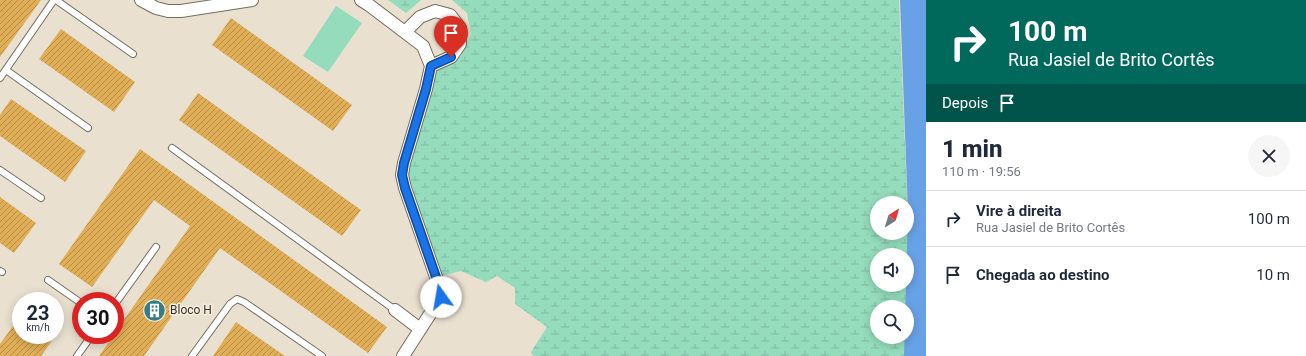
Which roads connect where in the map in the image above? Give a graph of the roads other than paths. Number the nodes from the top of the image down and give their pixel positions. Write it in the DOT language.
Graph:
graph roads {
  1 [pos="55,0"];
  2 [pos="141,0"];
  3 [pos="252,0"];
  4 [pos="361,0"];
  5 [pos="405,32"];
  6 [pos="133,54"];
  7 [pos="431,66"];
  8 [pos="6,70"];
  9 [pos="0,78"];
  10 [pos="88,128"];
  11 [pos="172,148"];
  12 [pos="0,170"];
  13 [pos="41,198"];
  14 [pos="156,247"];
  15 [pos="48,280"];
  16 [pos="124,292"];
  17 [pos="72,297"];
  18 [pos="395,310"];
  19 [pos="420,329"];
  20 [pos="86,344"];
  21 [pos="77,356"];
  22 [pos="192,356"];
  23 [pos="322,356"];
  24 [pos="403,356"];
  1 -- 6 [label="lane"];
  1 -- 8 [label="lane"];
  2 -- 3 [label="street"];
  4 -- 5 [label="street"];
  5 -- 7 [label="street"];
  5 -- 7 [label="street"];
  7 -- 19 [label="street"];
  8 -- 9 [label="lane"];
  8 -- 10 [label="lane"];
  11 -- 18 [label="lane"];
  12 -- 13 [label="lane"];
  14 -- 16 [label="lane"];
  15 -- 17 [label="lane"];
  18 -- 19 [label="street"];
  19 -- 24 [label="street"];
  20 -- 21 [label="lane"];
  22 -- 23 [label="lane"];
}
